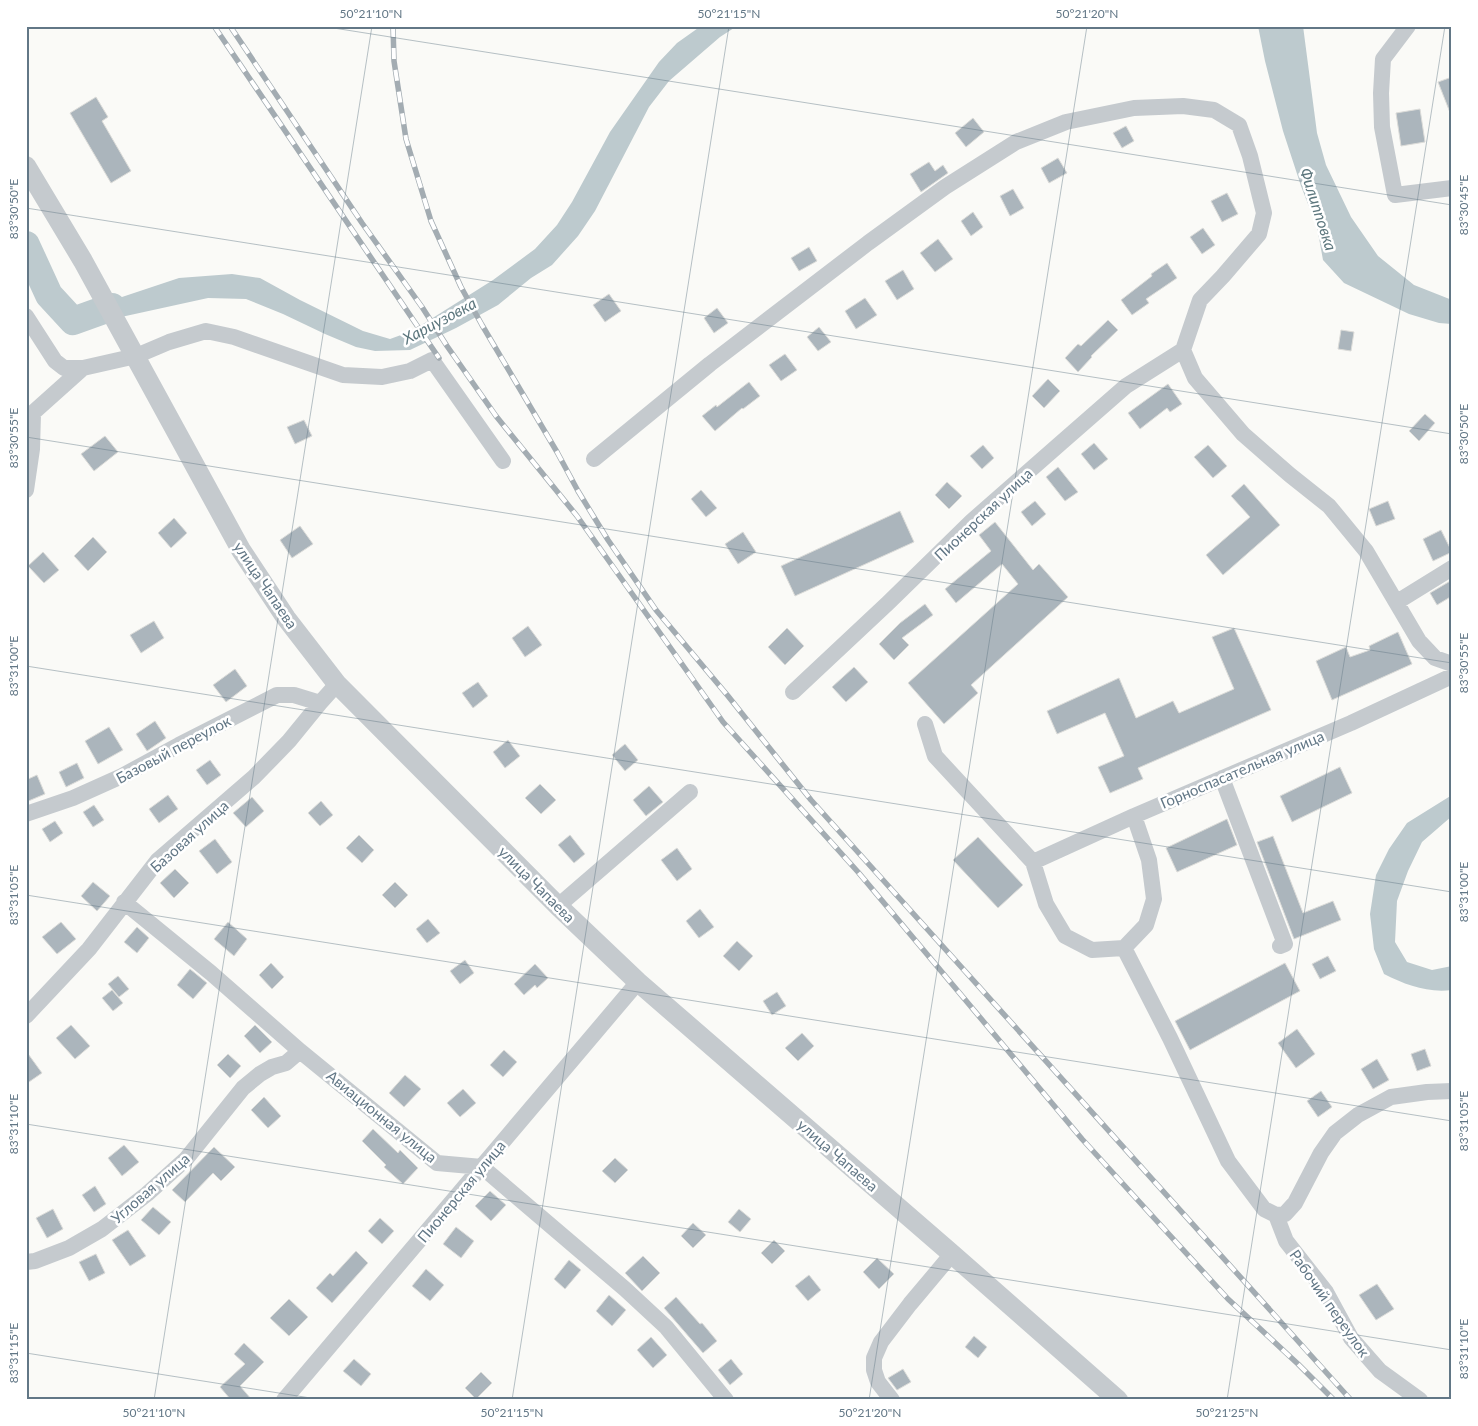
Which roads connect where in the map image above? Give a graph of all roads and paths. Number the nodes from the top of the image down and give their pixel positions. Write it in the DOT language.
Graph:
graph roads {
  1 [pos="1408,26"];
  2 [pos="26,166"];
  3 [pos="1452,188"];
  4 [pos="26,316"];
  5 [pos="1184,350"];
  6 [pos="136,356"];
  7 [pos="83,368"];
  8 [pos="30,416"];
  9 [pos="594,459"];
  10 [pos="503,462"];
  11 [pos="26,490"];
  12 [pos="1452,568"];
  13 [pos="1396,602"];
  14 [pos="1452,664"];
  15 [pos="1452,676"];
  16 [pos="337,684"];
  17 [pos="793,692"];
  18 [pos="320,703"];
  19 [pos="925,724"];
  20 [pos="1222,778"];
  21 [pos="690,792"];
  22 [pos="26,814"];
  23 [pos="1134,816"];
  24 [pos="1033,862"];
  25 [pos="124,902"];
  26 [pos="558,906"];
  27 [pos="1280,946"];
  28 [pos="1124,948"];
  29 [pos="638,982"];
  30 [pos="26,1016"];
  31 [pos="300,1050"];
  32 [pos="1452,1091"];
  33 [pos="482,1167"];
  34 [pos="1276,1215"];
  35 [pos="952,1254"];
  36 [pos="26,1262"];
  37 [pos="284,1400"];
  38 [pos="726,1400"];
  39 [pos="892,1400"];
  40 [pos="1118,1400"];
  41 [pos="1420,1400"];
  1 -- 3 [label="street"];
  2 -- 6 [label="street, улица Чапаева"];
  4 -- 7 [label="street"];
  5 -- 9 [label="street"];
  5 -- 13 [label="street"];
  5 -- 17 [label="street, Пионерская улица"];
  6 -- 7 [label="street"];
  6 -- 10 [label="street"];
  6 -- 16 [label="street, улица Чапаева"];
  7 -- 8 [label="street"];
  8 -- 11 [label="street"];
  12 -- 13 [label="street"];
  13 -- 14 [label="street"];
  15 -- 20 [label="street, Горноспасательная улица"];
  16 -- 18 [label="street, Базовая улица"];
  16 -- 26 [label="street, улица Чапаева"];
  18 -- 22 [label="street, Базовый переулок"];
  18 -- 25 [label="street, Базовая улица"];
  19 -- 24 [label="street"];
  20 -- 23 [label="street, Горноспасательная улица"];
  20 -- 27 [label="street"];
  21 -- 26 [label="street"];
  23 -- 24 [label="street, Горноспасательная улица"];
  23 -- 28 [label="street"];
  24 -- 28 [label="street"];
  25 -- 30 [label="street, Базовая улица"];
  25 -- 31 [label="street, Авиационная улица"];
  26 -- 29 [label="street, улица Чапаева"];
  28 -- 34 [label="street"];
  29 -- 33 [label="street, Пионерская улица"];
  29 -- 35 [label="street, улица Чапаева"];
  31 -- 33 [label="street, Авиационная улица"];
  31 -- 36 [label="street, Угловая улица"];
  32 -- 34 [label="street"];
  33 -- 37 [label="street, Пионерская улица"];
  33 -- 38 [label="street"];
  34 -- 41 [label="street, Рабочий переулок"];
  35 -- 39 [label="street"];
  35 -- 40 [label="street, улица Чапаева"];
}
